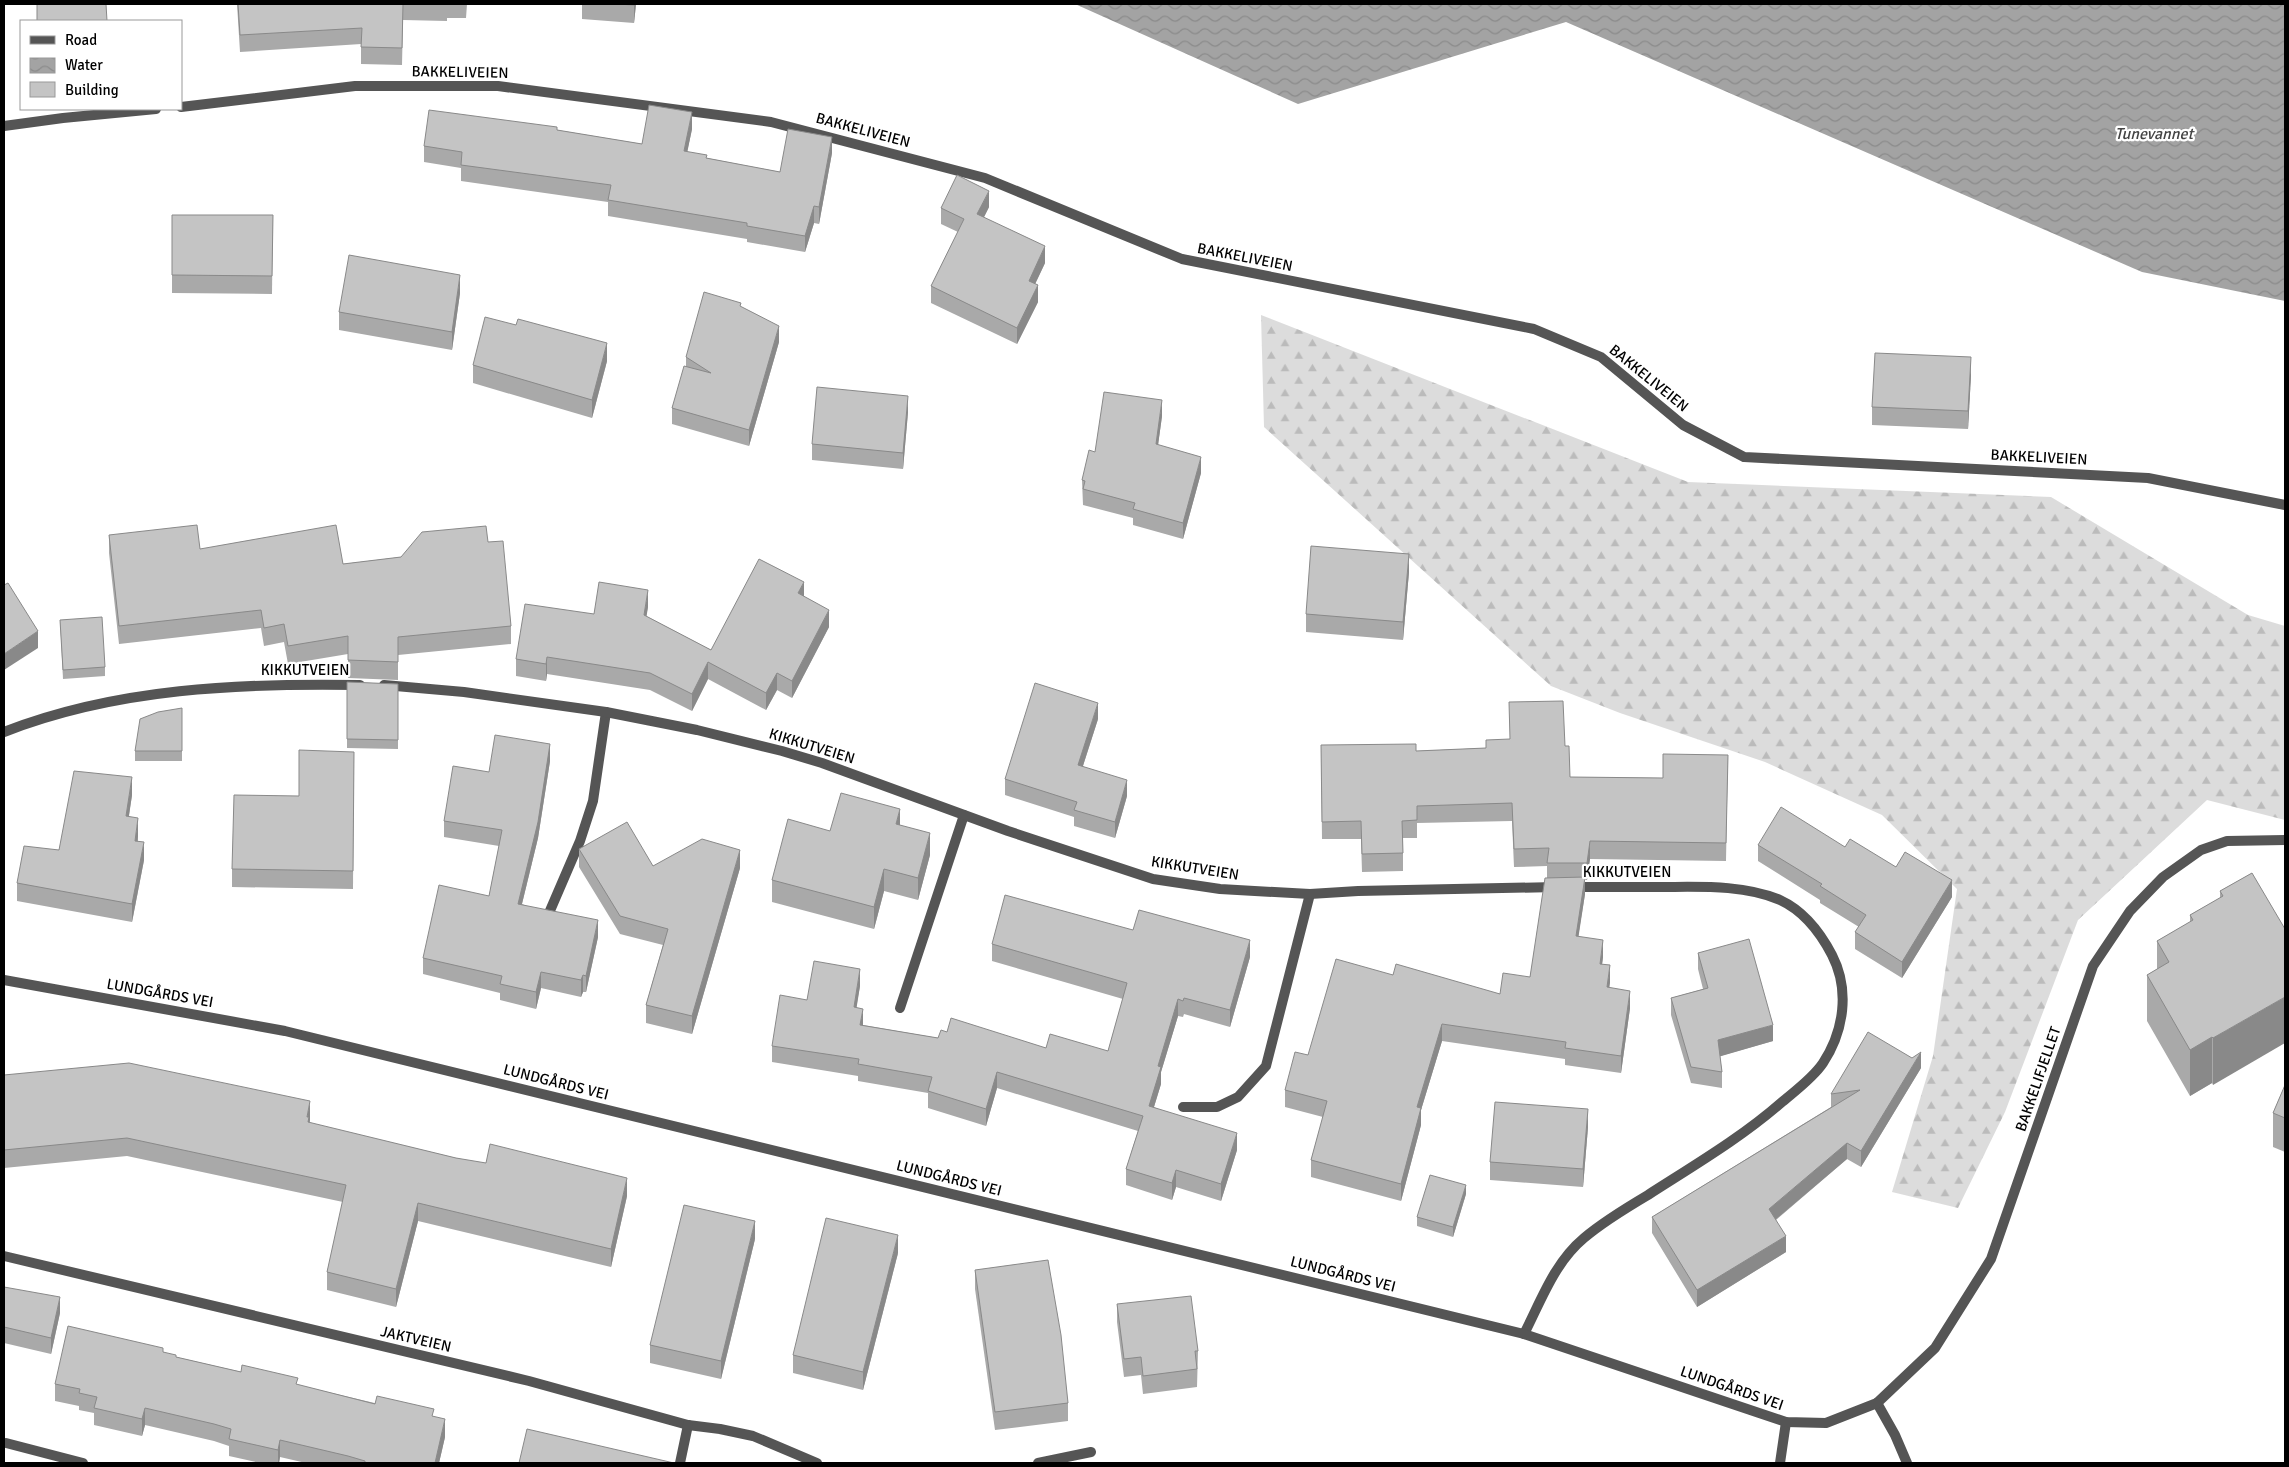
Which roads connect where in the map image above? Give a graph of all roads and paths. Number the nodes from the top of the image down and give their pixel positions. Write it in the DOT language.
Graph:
graph roads {
  1 [pos="182,106"];
  2 [pos="146,110"];
  3 [pos="4,126"];
  4 [pos="2285,505"];
  5 [pos="606,712"];
  6 [pos="4,732"];
  7 [pos="964,815"];
  8 [pos="2285,840"];
  9 [pos="1310,894"];
  10 [pos="549,913"];
  11 [pos="4,980"];
  12 [pos="900,1008"];
  13 [pos="1183,1107"];
  14 [pos="4,1256"];
  15 [pos="1524,1334"];
  16 [pos="1876,1403"];
  17 [pos="1786,1422"];
  18 [pos="688,1425"];
  19 [pos="6,1443"];
  20 [pos="1091,1452"];
  21 [pos="83,1463"];
  22 [pos="680,1463"];
  23 [pos="817,1463"];
  24 [pos="1038,1463"];
  25 [pos="1780,1463"];
  26 [pos="1907,1463"];
  1 -- 4 [label="street, BAKKELIVEIEN"];
  2 -- 3 [label="street"];
  5 -- 6 [label="street, KIKKUTVEIEN"];
  5 -- 7 [label="street, KIKKUTVEIEN"];
  5 -- 10 [label="street"];
  7 -- 9 [label="street, KIKKUTVEIEN"];
  7 -- 12 [label="street"];
  8 -- 16 [label="street, BAKKELIFJELLET"];
  9 -- 13 [label="street"];
  9 -- 15 [label="street, KIKKUTVEIEN"];
  11 -- 15 [label="street, LUNDGÅRDS VEI"];
  14 -- 18 [label="street, JAKTVEIEN"];
  15 -- 17 [label="street, LUNDGÅRDS VEI"];
  16 -- 17 [label="street, LUNDGÅRDS VEI"];
  16 -- 26 [label="street"];
  17 -- 25 [label="street"];
  18 -- 22 [label="street"];
  18 -- 23 [label="street, JAKTVEIEN"];
  19 -- 21 [label="street"];
  20 -- 24 [label="street"];
}
